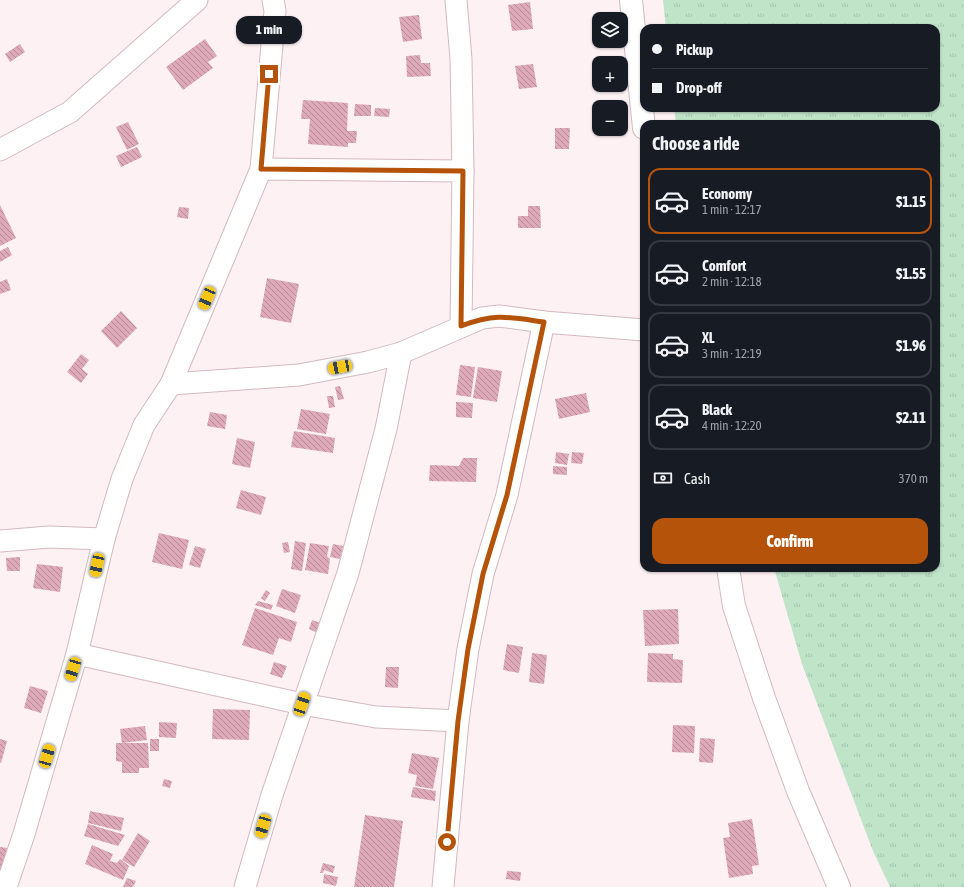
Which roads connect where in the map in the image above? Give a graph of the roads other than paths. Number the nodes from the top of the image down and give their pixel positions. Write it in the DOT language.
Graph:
graph roads {
  1 [pos="197,0"];
  2 [pos="273,0"];
  3 [pos="456,0"];
  4 [pos="631,0"];
  5 [pos="640,89"];
  6 [pos="0,150"];
  7 [pos="261,169"];
  8 [pos="463,171"];
  9 [pos="544,322"];
  10 [pos="461,326"];
  11 [pos="640,330"];
  12 [pos="401,352"];
  13 [pos="171,384"];
  14 [pos="104,539"];
  15 [pos="0,541"];
  16 [pos="729,572"];
  17 [pos="77,654"];
  18 [pos="302,704"];
  19 [pos="458,721"];
  20 [pos="6,887"];
  21 [pos="245,887"];
  22 [pos="443,887"];
  23 [pos="839,887"];
  1 -- 6 [label="street"];
  2 -- 7 [label="street"];
  3 -- 8 [label="street"];
  4 -- 5 [label="street"];
  7 -- 8 [label="street"];
  7 -- 13 [label="street"];
  8 -- 10 [label="street"];
  9 -- 10 [label="street"];
  9 -- 11 [label="street"];
  9 -- 19 [label="street"];
  10 -- 12 [label="street"];
  12 -- 13 [label="street"];
  12 -- 18 [label="street"];
  13 -- 14 [label="street"];
  14 -- 15 [label="street"];
  14 -- 17 [label="street"];
  16 -- 23 [label="street"];
  17 -- 18 [label="street"];
  17 -- 20 [label="street"];
  18 -- 19 [label="street"];
  18 -- 21 [label="street"];
  19 -- 22 [label="street"];
}
